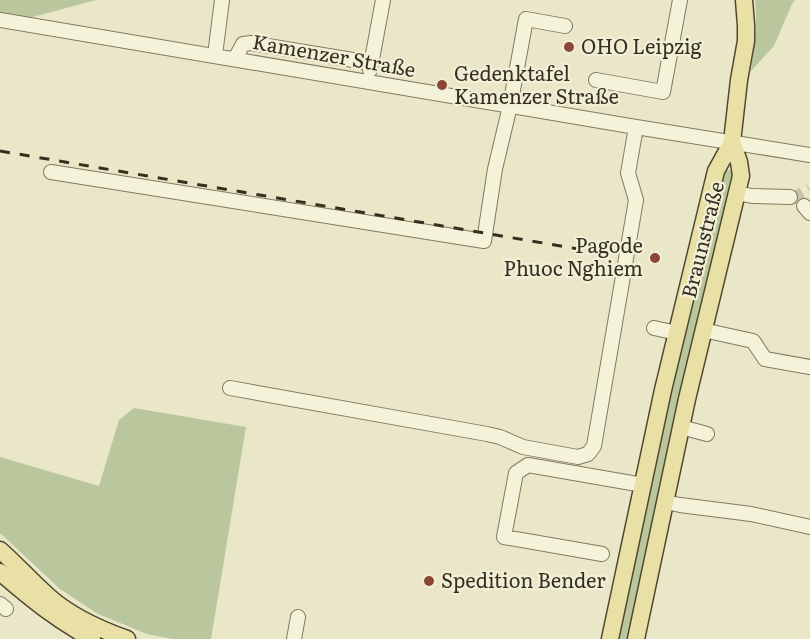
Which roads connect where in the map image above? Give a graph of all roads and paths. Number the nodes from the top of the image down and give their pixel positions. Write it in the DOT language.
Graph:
graph roads {
  1 [pos="222,0"];
  2 [pos="383,0"];
  3 [pos="680,0"];
  4 [pos="744,0"];
  5 [pos="0,20"];
  6 [pos="565,26"];
  7 [pos="215,55"];
  8 [pos="235,59"];
  9 [pos="371,63"];
  10 [pos="596,80"];
  11 [pos="368,81"];
  12 [pos="510,106"];
  13 [pos="636,127"];
  14 [pos="732,142"];
  15 [pos="810,155"];
  16 [pos="51,172"];
  17 [pos="744,195"];
  18 [pos="790,197"];
  19 [pos="654,328"];
  20 [pos="703,330"];
  21 [pos="677,333"];
  22 [pos="810,367"];
  23 [pos="230,388"];
  24 [pos="681,427"];
  25 [pos="707,434"];
  26 [pos="643,485"];
  27 [pos="665,501"];
  28 [pos="810,527"];
  29 [pos="0,550"];
  30 [pos="602,554"];
  31 [pos="0,572"];
  32 [pos="298,618"];
  33 [pos="92,639"];
  34 [pos="127,639"];
  35 [pos="294,639"];
  36 [pos="610,639"];
  37 [pos="636,639"];
  1 -- 7 [label="street"];
  2 -- 9 [label="street"];
  3 -- 10 [label="street"];
  4 -- 14 [label="main road"];
  5 -- 7 [label="street, Kamenzer Straße"];
  6 -- 12 [label="street"];
  7 -- 8 [label="street, Kamenzer Straße"];
  8 -- 9 [label="street"];
  8 -- 11 [label="street, Kamenzer Straße"];
  9 -- 11 [label="street"];
  11 -- 12 [label="street, Kamenzer Straße"];
  12 -- 13 [label="street, Kamenzer Straße"];
  12 -- 16 [label="street"];
  13 -- 14 [label="street, Kamenzer Straße"];
  13 -- 23 [label="street"];
  14 -- 15 [label="street, Kamenzer Straße"];
  14 -- 17 [label="main road, Braunstraße"];
  14 -- 21 [label="main road, Braunstraße"];
  17 -- 18 [label="street"];
  17 -- 20 [label="main road, Braunstraße"];
  19 -- 21 [label="street"];
  20 -- 22 [label="street"];
  20 -- 24 [label="main road, Braunstraße"];
  21 -- 26 [label="main road, Braunstraße"];
  24 -- 25 [label="street"];
  24 -- 27 [label="main road, Braunstraße"];
  26 -- 30 [label="street"];
  26 -- 36 [label="main road, Braunstraße"];
  27 -- 28 [label="street"];
  27 -- 37 [label="main road, Braunstraße"];
  29 -- 34 [label="main road"];
  31 -- 33 [label="main road"];
  32 -- 35 [label="street"];
}
